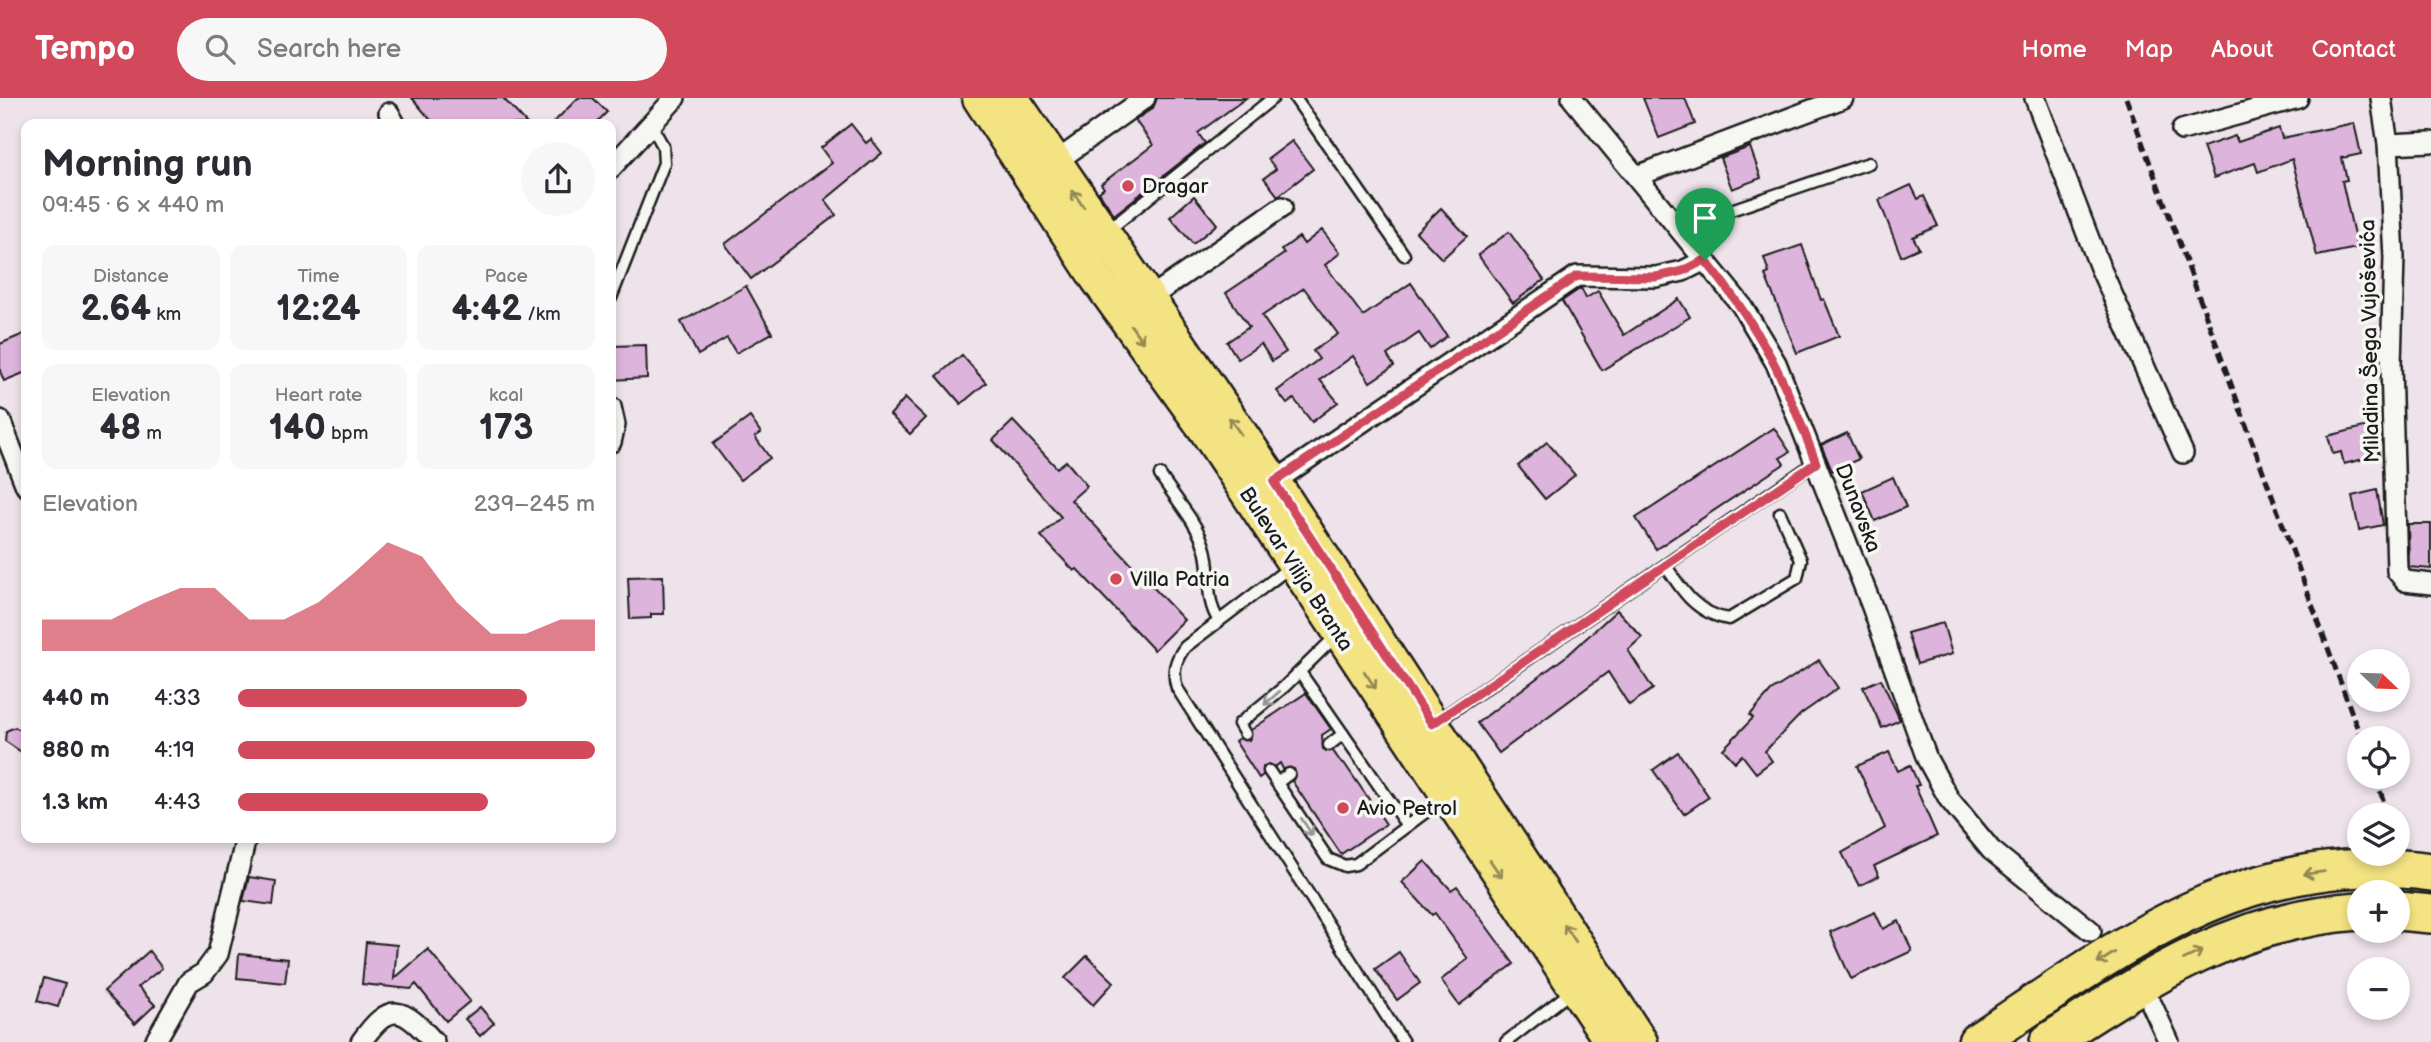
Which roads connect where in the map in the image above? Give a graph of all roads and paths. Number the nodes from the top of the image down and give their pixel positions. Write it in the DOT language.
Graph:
graph roads {
  1 [pos="978,98"];
  2 [pos="1012,98"];
  3 [pos="1146,98"];
  4 [pos="1273,98"];
  5 [pos="1295,98"];
  6 [pos="1572,98"];
  7 [pos="1843,98"];
  8 [pos="2035,98"];
  9 [pos="2298,98"];
  10 [pos="2381,98"];
  11 [pos="670,99"];
  12 [pos="650,122"];
  13 [pos="2182,130"];
  14 [pos="2431,142"];
  15 [pos="2388,144"];
  16 [pos="616,162"];
  17 [pos="1054,163"];
  18 [pos="1869,163"];
  19 [pos="1637,176"];
  20 [pos="1282,207"];
  21 [pos="1678,228"];
  22 [pos="1103,234"];
  23 [pos="1404,255"];
  24 [pos="1705,260"];
  25 [pos="616,285"];
  26 [pos="1148,299"];
  27 [pos="0,420"];
  28 [pos="2183,453"];
  29 [pos="1816,463"];
  30 [pos="21,473"];
  31 [pos="1160,475"];
  32 [pos="1274,482"];
  33 [pos="1780,513"];
  34 [pos="1294,564"];
  35 [pos="1666,566"];
  36 [pos="2431,584"];
  37 [pos="1219,621"];
  38 [pos="1339,633"];
  39 [pos="1300,672"];
  40 [pos="1432,724"];
  41 [pos="1245,734"];
  42 [pos="1343,734"];
  43 [pos="1329,745"];
  44 [pos="1269,771"];
  45 [pos="1289,774"];
  46 [pos="1278,783"];
  47 [pos="1447,796"];
  48 [pos="1406,826"];
  49 [pos="245,843"];
  50 [pos="2431,872"];
  51 [pos="2410,912"];
  52 [pos="2347,913"];
  53 [pos="2431,914"];
  54 [pos="2091,931"];
  55 [pos="1576,988"];
  56 [pos="2152,1005"];
  57 [pos="155,1042"];
  58 [pos="361,1042"];
  59 [pos="435,1042"];
  60 [pos="1403,1042"];
  61 [pos="1506,1042"];
  62 [pos="1611,1042"];
  63 [pos="1641,1042"];
  64 [pos="1977,1042"];
  65 [pos="2049,1042"];
  66 [pos="2169,1042"];
  1 -- 34 [label="main road, Bulevar Vilija Branta, one-way"];
  2 -- 17 [label="main road, Bulevar Vilija Branta"];
  3 -- 17 [label="street"];
  4 -- 22 [label="lane"];
  5 -- 23 [label="lane"];
  6 -- 19 [label="street, Dunavska"];
  7 -- 19 [label="street"];
  8 -- 28 [label="street"];
  9 -- 13 [label="street"];
  10 -- 15 [label="street, Miladina Šega Vujoševića"];
  11 -- 12 [label="street"];
  12 -- 16 [label="street"];
  12 -- 25 [label="lane"];
  14 -- 15 [label="street"];
  15 -- 36 [label="street, Miladina Šega Vujoševića"];
  22 -- 17 [label="main road, Bulevar Vilija Branta, one-way"];
  18 -- 21 [label="lane"];
  19 -- 21 [label="street, Dunavska"];
  20 -- 26 [label="street"];
  21 -- 24 [label="street, Dunavska"];
  22 -- 26 [label="main road, Bulevar Vilija Branta"];
  24 -- 29 [label="street, Dunavska"];
  24 -- 32 [label="street"];
  32 -- 26 [label="main road, Bulevar Vilija Branta, one-way"];
  27 -- 30 [label="street"];
  29 -- 35 [label="lane"];
  29 -- 54 [label="street, Dunavska"];
  31 -- 37 [label="lane"];
  32 -- 40 [label="main road, Bulevar Vilija Branta"];
  33 -- 35 [label="lane"];
  34 -- 37 [label="lane"];
  34 -- 38 [label="main road, Bulevar Vilija Branta"];
  35 -- 40 [label="lane"];
  37 -- 60 [label="lane"];
  38 -- 39 [label="lane"];
  38 -- 47 [label="main road, Bulevar Vilija Branta, one-way"];
  39 -- 41 [label="lane, one-way"];
  39 -- 42 [label="lane"];
  63 -- 40 [label="main road, Bulevar Vilija Branta, one-way"];
  42 -- 43 [label="lane"];
  42 -- 48 [label="lane"];
  44 -- 46 [label="lane"];
  45 -- 46 [label="lane"];
  46 -- 48 [label="lane, one-way"];
  47 -- 48 [label="lane"];
  47 -- 55 [label="main road, Bulevar Vilija Branta, one-way"];
  49 -- 57 [label="street"];
  50 -- 64 [label="highway, one-way"];
  51 -- 53 [label="highway"];
  65 -- 52 [label="highway, one-way"];
  55 -- 61 [label="lane"];
  55 -- 62 [label="main road, Bulevar Vilija Branta"];
  56 -- 66 [label="street"];
  58 -- 59 [label="street"];
}
